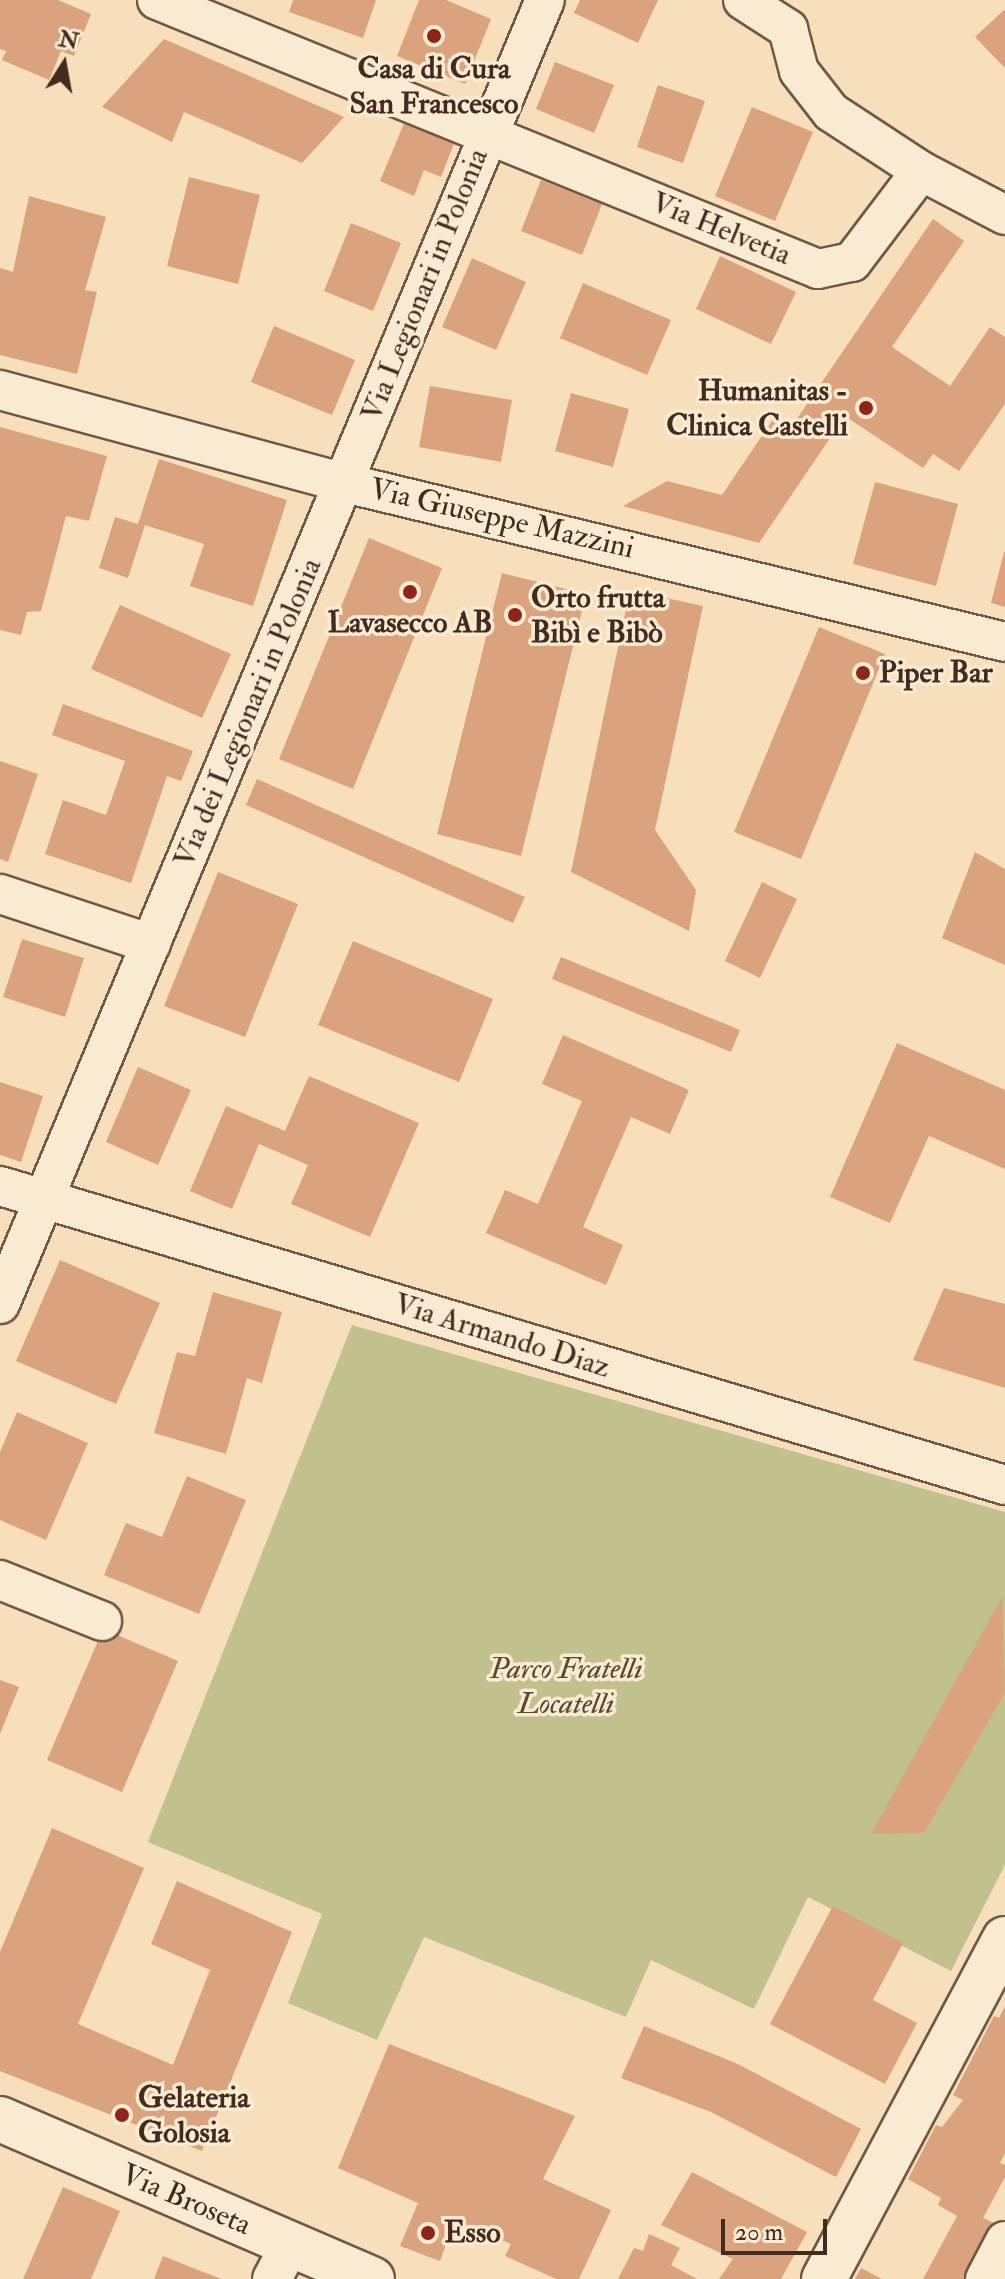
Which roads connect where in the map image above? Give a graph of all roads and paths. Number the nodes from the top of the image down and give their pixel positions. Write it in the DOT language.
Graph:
graph roads {
  1 [pos="157,0"];
  2 [pos="545,0"];
  3 [pos="743,0"];
  4 [pos="487,133"];
  5 [pos="921,171"];
  6 [pos="1005,215"];
  7 [pos="0,390"];
  8 [pos="345,483"];
  9 [pos="1005,642"];
  10 [pos="0,894"];
  11 [pos="151,944"];
  12 [pos="0,1186"];
  13 [pos="44,1199"];
  14 [pos="0,1304"];
  15 [pos="1005,1485"];
  16 [pos="0,1580"];
  17 [pos="102,1621"];
  18 [pos="1005,1939"];
  19 [pos="0,2119"];
  20 [pos="1005,2241"];
  21 [pos="281,2262"];
  22 [pos="372,2279"];
  23 [pos="824,2279"];
  24 [pos="985,2279"];
  1 -- 4 [label="street, Via Helvetia"];
  2 -- 4 [label="street, Via Legionari in Polonia"];
  3 -- 5 [label="street"];
  4 -- 5 [label="street, Via Helvetia"];
  4 -- 8 [label="street, Via Legionari in Polonia"];
  5 -- 6 [label="street"];
  7 -- 8 [label="street, Via Giuseppe Mazzini"];
  8 -- 9 [label="street, Via Giuseppe Mazzini"];
  8 -- 11 [label="street, Via dei Legionari in Polonia"];
  10 -- 11 [label="street"];
  11 -- 13 [label="street, Via dei Legionari in Polonia"];
  12 -- 13 [label="street, Via Armando Diaz"];
  13 -- 14 [label="street, Via dei Legionari in Polonia"];
  13 -- 15 [label="street, Via Armando Diaz"];
  16 -- 17 [label="street"];
  18 -- 23 [label="street"];
  19 -- 21 [label="street, Via Broseta"];
  20 -- 24 [label="street"];
  21 -- 22 [label="street, Via Broseta"];
}
